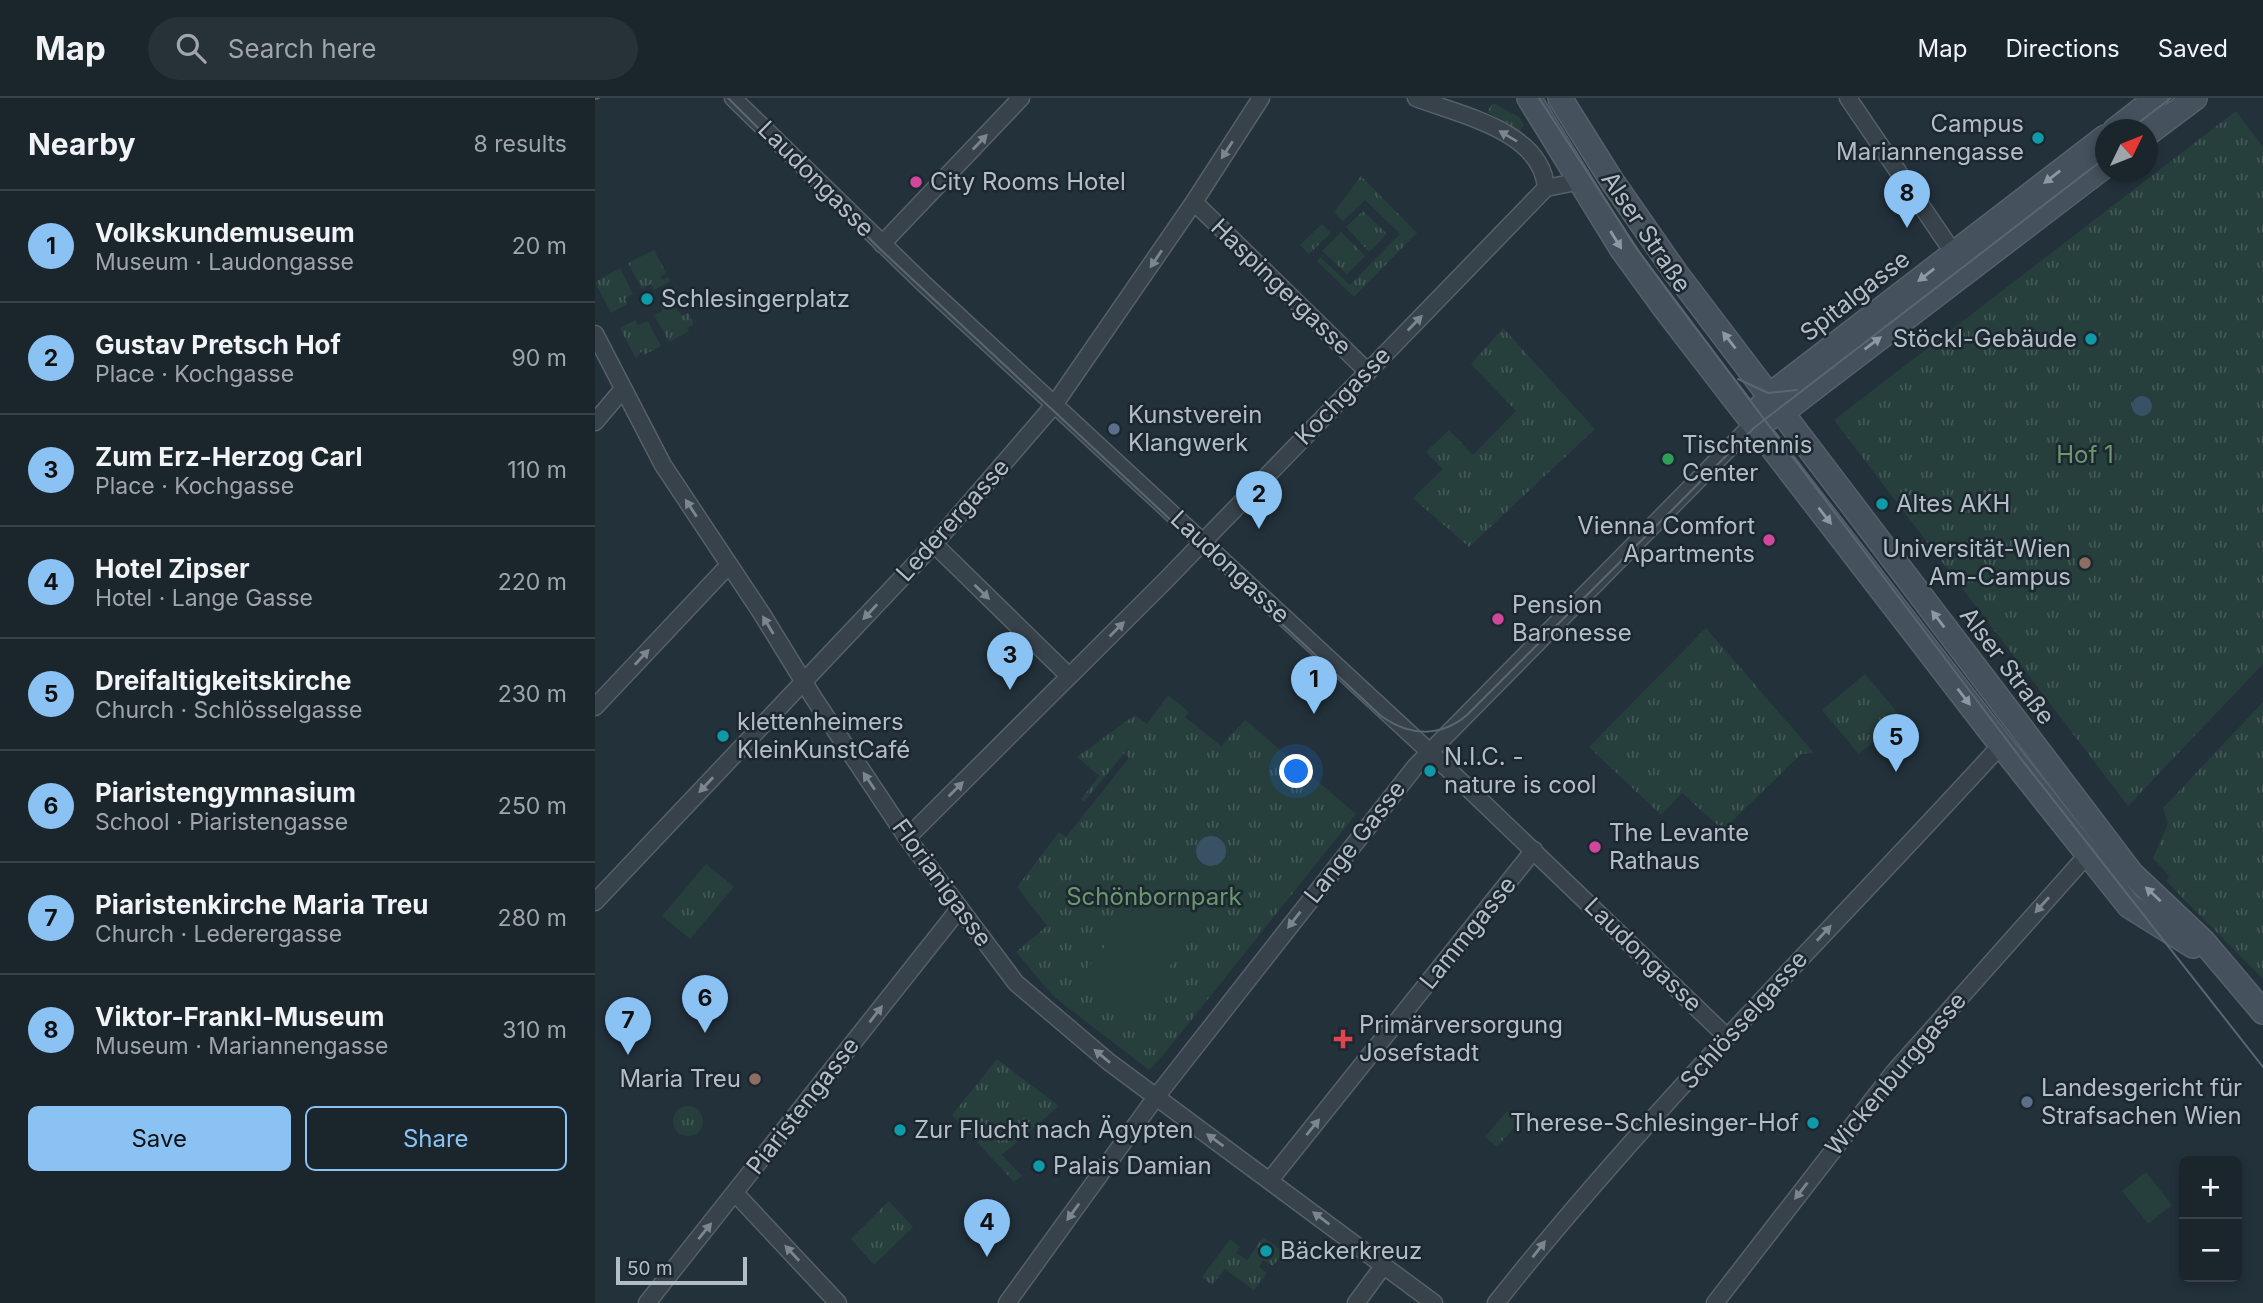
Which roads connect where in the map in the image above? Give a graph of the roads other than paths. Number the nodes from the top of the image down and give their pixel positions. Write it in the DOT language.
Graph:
graph roads {
  1 [pos="733,98"];
  2 [pos="1021,98"];
  3 [pos="1261,98"];
  4 [pos="1416,98"];
  5 [pos="1529,98"];
  6 [pos="1560,98"];
  7 [pos="1849,98"];
  8 [pos="2156,98"];
  9 [pos="2195,98"];
  10 [pos="2129,119"];
  11 [pos="2158,126"];
  12 [pos="2095,146"];
  13 [pos="2095,173"];
  14 [pos="1581,181"];
  15 [pos="1546,188"];
  16 [pos="1194,202"];
  17 [pos="882,244"];
  18 [pos="1960,263"];
  19 [pos="595,334"];
  20 [pos="1368,372"];
  21 [pos="623,389"];
  22 [pos="1776,404"];
  23 [pos="1054,405"];
  24 [pos="595,422"];
  25 [pos="1753,424"];
  26 [pos="1202,541"];
  27 [pos="934,544"];
  28 [pos="728,566"];
  29 [pos="1069,676"];
  30 [pos="804,683"];
  31 [pos="595,707"];
  32 [pos="2001,745"];
  33 [pos="1428,751"];
  34 [pos="907,838"];
  35 [pos="1534,850"];
  36 [pos="2088,854"];
  37 [pos="595,902"];
  38 [pos="959,909"];
  39 [pos="2220,962"];
  40 [pos="2263,1012"];
  41 [pos="1726,1036"];
  42 [pos="1156,1097"];
  43 [pos="1270,1180"];
  44 [pos="735,1193"];
  45 [pos="1384,1265"];
  46 [pos="647,1303"];
  47 [pos="838,1303"];
  48 [pos="1007,1303"];
  49 [pos="1356,1303"];
  50 [pos="1434,1303"];
  51 [pos="1496,1303"];
  52 [pos="1715,1303"];
  1 -- 17 [label="street, Laudongasse"];
  17 -- 2 [label="street, one-way"];
  3 -- 16 [label="street, Lederergasse, one-way"];
  15 -- 4 [label="street, one-way"];
  5 -- 14 [label="main road, Alser Straße"];
  22 -- 6 [label="main road, Alser Straße, one-way"];
  7 -- 18 [label="street"];
  8 -- 10 [label="main road"];
  9 -- 11 [label="main road"];
  12 -- 18 [label="main road, Spitalgasse, one-way"];
  13 -- 18 [label="main road, Spitalgasse"];
  14 -- 15 [label="street"];
  14 -- 25 [label="main road, Alser Straße, one-way"];
  20 -- 15 [label="street, Kochgasse, one-way"];
  16 -- 20 [label="street, Haspingergasse"];
  16 -- 23 [label="street, Lederergasse, one-way"];
  17 -- 23 [label="street, Laudongasse"];
  18 -- 22 [label="main road, Spitalgasse"];
  19 -- 21 [label="street, Florianigasse"];
  20 -- 26 [label="street, Kochgasse"];
  21 -- 24 [label="street"];
  28 -- 21 [label="street, Florianigasse, one-way"];
  22 -- 25 [label="main road"];
  39 -- 22 [label="main road, Alser Straße, one-way"];
  23 -- 26 [label="street, Laudongasse"];
  23 -- 27 [label="street, Lederergasse"];
  25 -- 32 [label="main road, Alser Straße, one-way"];
  25 -- 33 [label="street, Lange Gasse"];
  29 -- 26 [label="street, Kochgasse, one-way"];
  26 -- 33 [label="street, Laudongasse"];
  27 -- 29 [label="street, one-way"];
  27 -- 30 [label="street, Lederergasse, one-way"];
  30 -- 28 [label="street, Florianigasse, one-way"];
  31 -- 28 [label="street, one-way"];
  34 -- 29 [label="street, Kochgasse, one-way"];
  34 -- 30 [label="street, Florianigasse, one-way"];
  30 -- 37 [label="street, Lederergasse, one-way"];
  32 -- 36 [label="main road, Alser Straße"];
  41 -- 32 [label="street, Schlösselgasse, one-way"];
  33 -- 35 [label="street, Laudongasse"];
  33 -- 42 [label="street, Lange Gasse, one-way"];
  34 -- 38 [label="street, Florianigasse"];
  35 -- 41 [label="street, Laudongasse"];
  43 -- 35 [label="street, Lammgasse, one-way"];
  36 -- 39 [label="main road, Alser Straße"];
  36 -- 52 [label="street, Wickenburggasse, one-way"];
  42 -- 38 [label="street, Florianigasse, one-way"];
  44 -- 38 [label="street, Piaristengasse, one-way"];
  39 -- 40 [label="main road, Alser Straße"];
  51 -- 41 [label="street, Schlösselgasse, one-way"];
  43 -- 42 [label="street, Florianigasse, one-way"];
  42 -- 48 [label="street, Lange Gasse, one-way"];
  45 -- 43 [label="street, Florianigasse, one-way"];
  46 -- 44 [label="street, Piaristengasse, one-way"];
  47 -- 44 [label="street, one-way"];
  45 -- 49 [label="street"];
  45 -- 50 [label="street, Florianigasse"];
}
